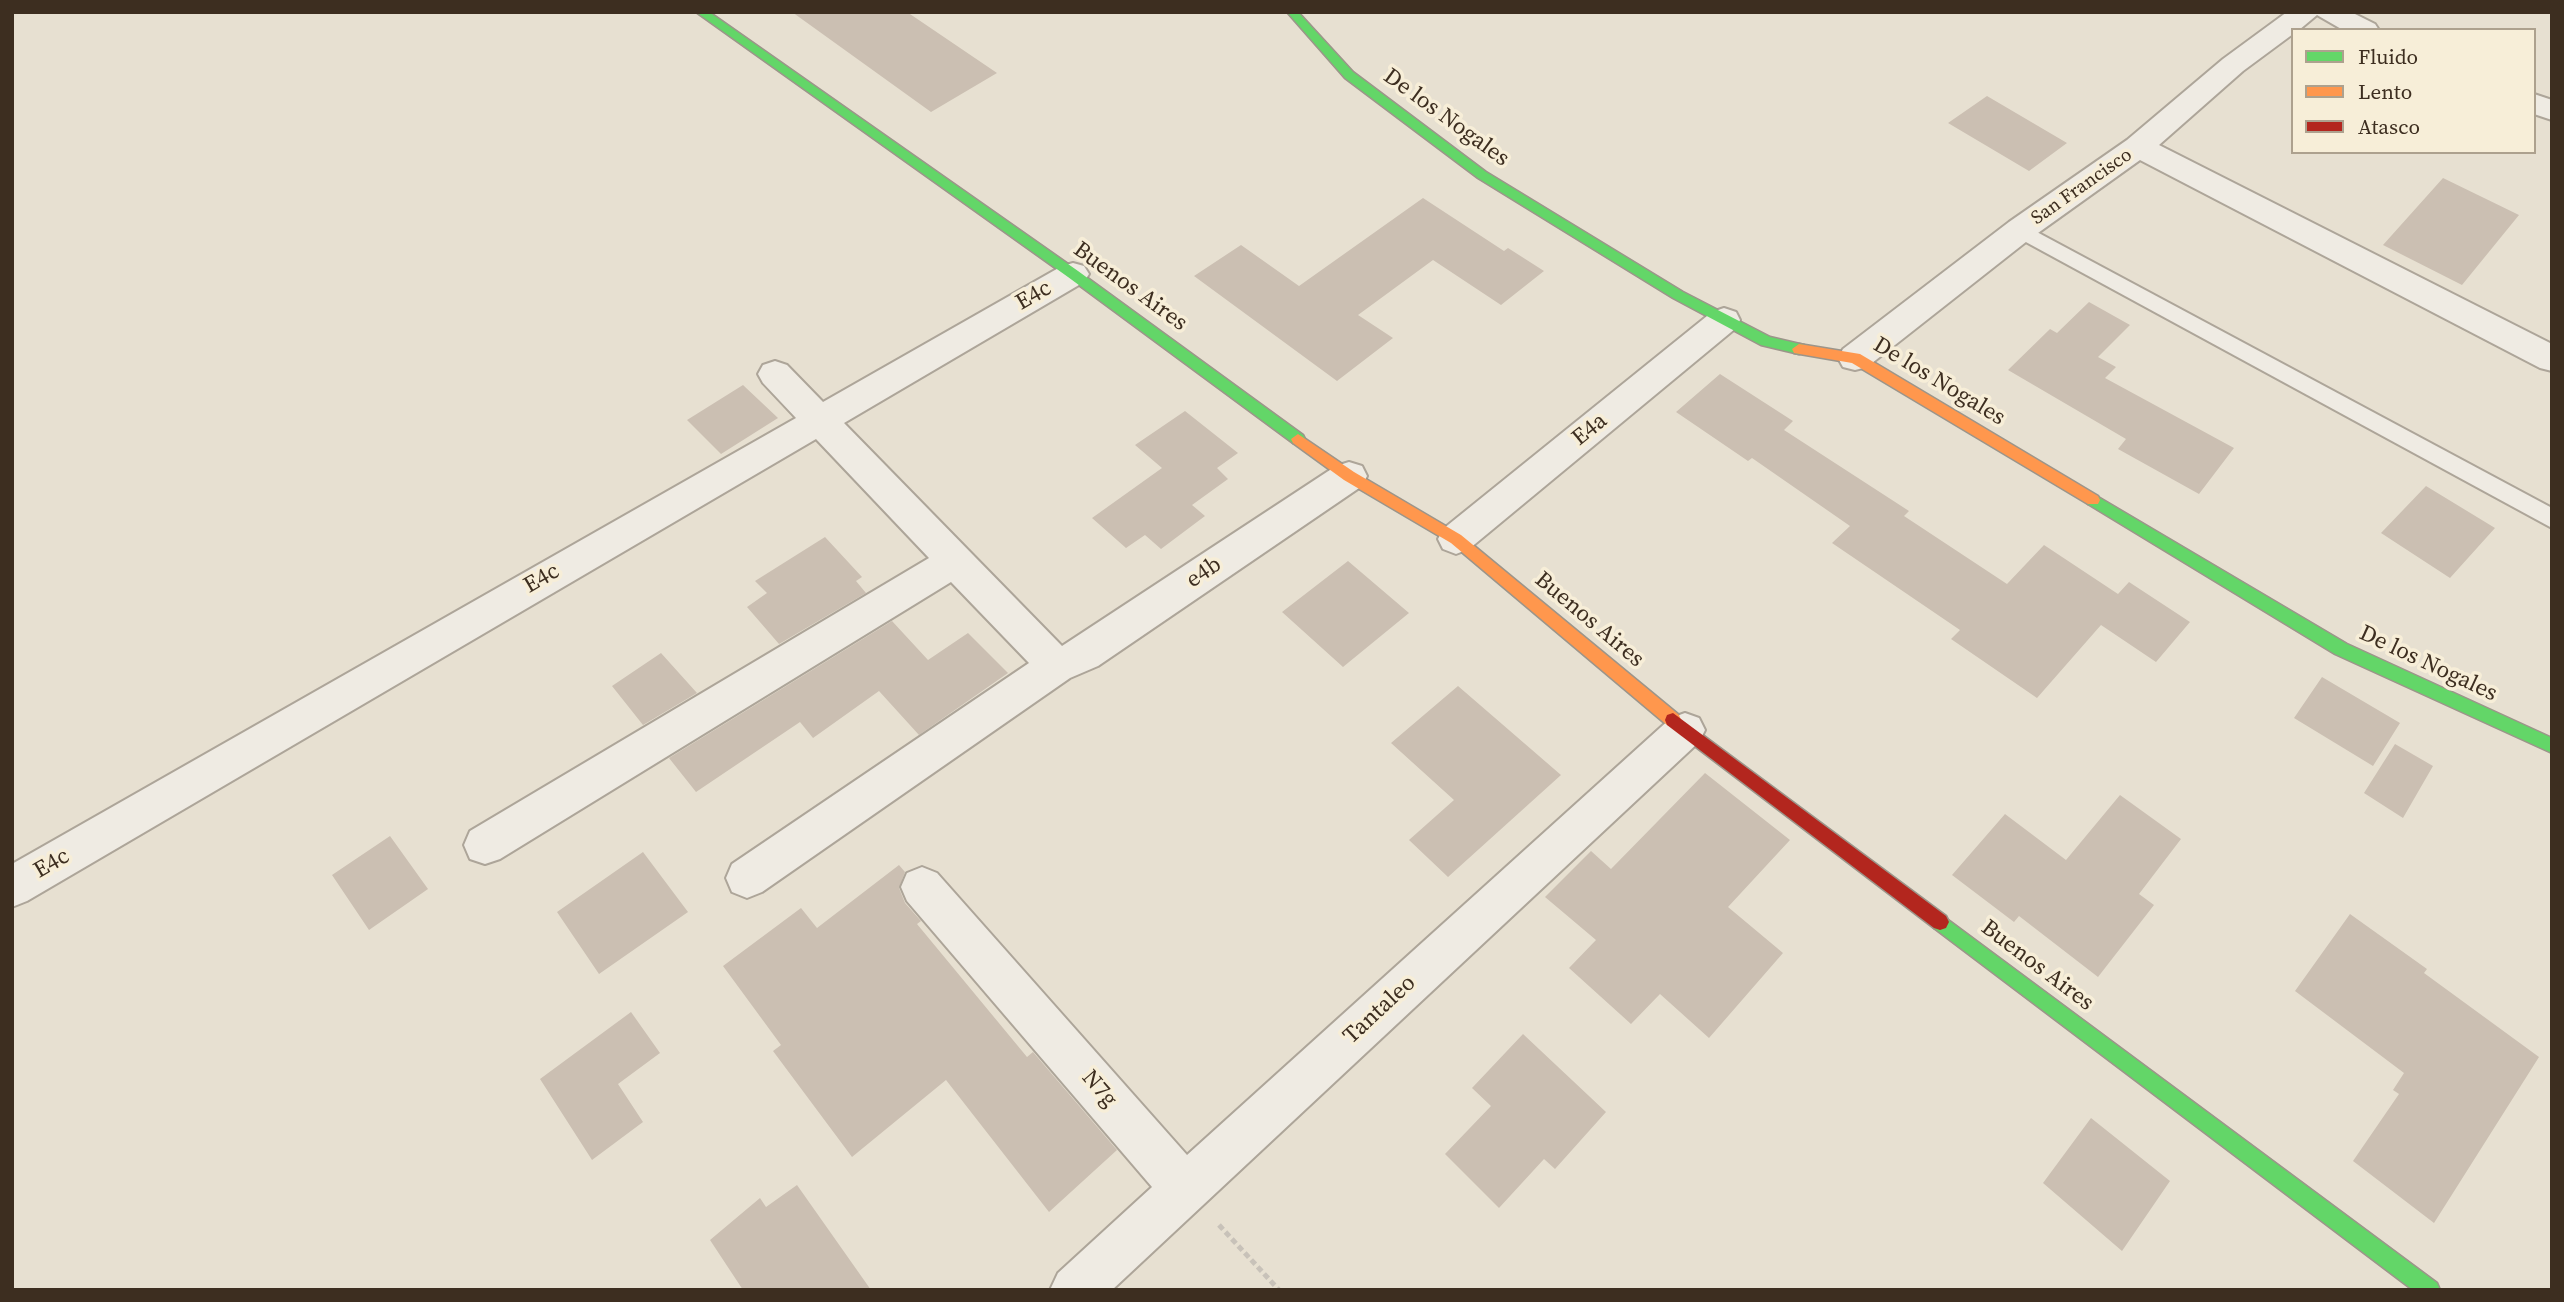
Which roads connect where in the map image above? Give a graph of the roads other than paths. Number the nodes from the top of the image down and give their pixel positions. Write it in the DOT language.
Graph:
graph roads {
  1 [pos="701,12"];
  2 [pos="1292,12"];
  3 [pos="2305,12"];
  4 [pos="2329,12"];
  5 [pos="2361,28"];
  6 [pos="2536,104"];
  7 [pos="2552,111"];
  8 [pos="2138,147"];
  9 [pos="2020,230"];
  10 [pos="1073,274"];
  11 [pos="1724,320"];
  12 [pos="1856,358"];
  13 [pos="2552,359"];
  14 [pos="775,374"];
  15 [pos="819,419"];
  16 [pos="1349,476"];
  17 [pos="2552,519"];
  18 [pos="1456,540"];
  19 [pos="956,560"];
  20 [pos="1056,666"];
  21 [pos="1685,730"];
  22 [pos="2552,746"];
  23 [pos="485,845"];
  24 [pos="747,878"];
  25 [pos="12,887"];
  26 [pos="922,887"];
  27 [pos="1185,1188"];
  28 [pos="1075,1290"];
  29 [pos="2430,1290"];
  1 -- 10 [label="street, Buenos Aires"];
  2 -- 11 [label="street, De los Nogales"];
  3 -- 8 [label="street, San Francisco"];
  4 -- 5 [label="street"];
  6 -- 7 [label="street"];
  8 -- 9 [label="street, San Francisco"];
  8 -- 13 [label="street"];
  9 -- 12 [label="street, San Francisco"];
  9 -- 17 [label="lane"];
  10 -- 15 [label="street, E4c"];
  10 -- 16 [label="street, Buenos Aires"];
  11 -- 12 [label="street, De los Nogales"];
  11 -- 18 [label="street, E4a"];
  12 -- 22 [label="street, De los Nogales"];
  14 -- 15 [label="street"];
  15 -- 19 [label="street"];
  15 -- 25 [label="street, E4c"];
  16 -- 18 [label="street, Buenos Aires"];
  16 -- 20 [label="street, e4b"];
  18 -- 21 [label="street, Buenos Aires"];
  19 -- 20 [label="street"];
  19 -- 23 [label="street"];
  20 -- 24 [label="street, e4b"];
  21 -- 27 [label="street, Tantaleo"];
  21 -- 29 [label="street, Buenos Aires"];
  26 -- 27 [label="street, N7g"];
  27 -- 28 [label="street, Tantaleo"];
}
